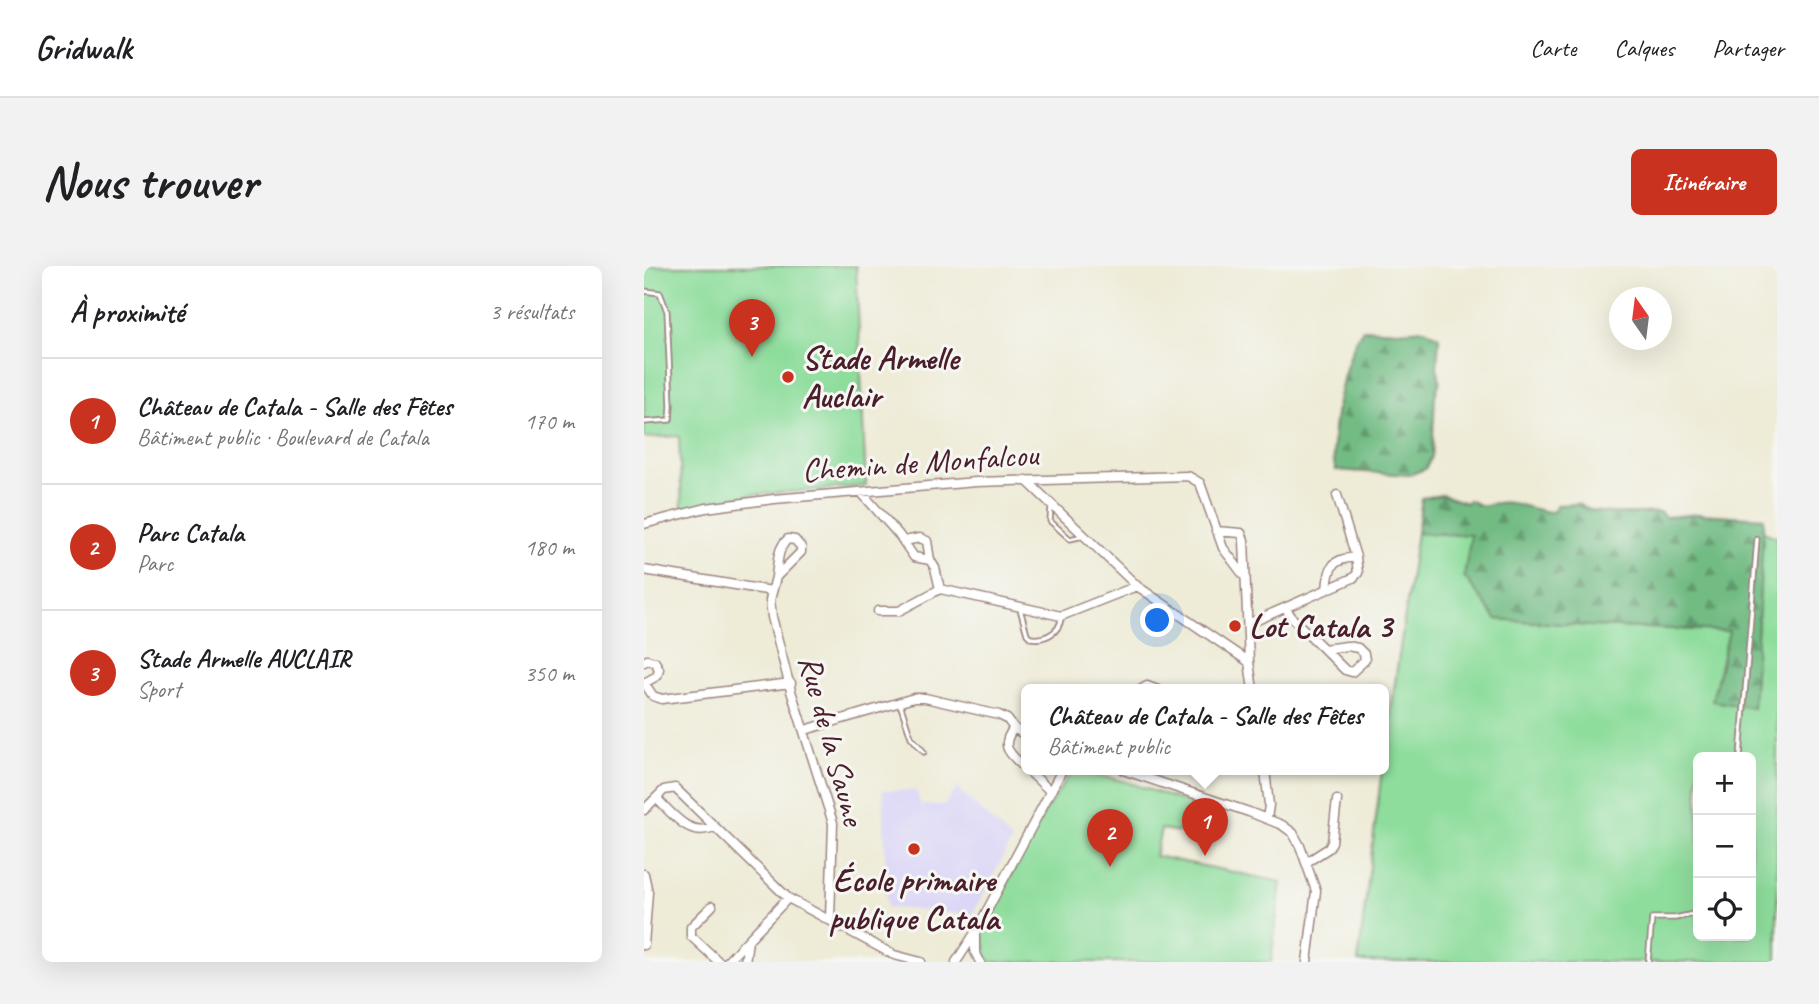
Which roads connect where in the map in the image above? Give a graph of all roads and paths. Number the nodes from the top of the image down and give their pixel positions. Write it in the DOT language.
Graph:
graph roads {
  1 [pos="644,291"];
  2 [pos="644,422"];
  3 [pos="1026,480"];
  4 [pos="861,492"];
  5 [pos="1337,495"];
  6 [pos="1052,505"];
  7 [pos="644,524"];
  8 [pos="1216,531"];
  9 [pos="1084,536"];
  10 [pos="1756,539"];
  11 [pos="904,541"];
  12 [pos="1356,557"];
  13 [pos="930,560"];
  14 [pos="644,570"];
  15 [pos="776,577"];
  16 [pos="1245,577"];
  17 [pos="1137,586"];
  18 [pos="940,589"];
  19 [pos="1327,589"];
  20 [pos="772,591"];
  21 [pos="1020,607"];
  22 [pos="1286,608"];
  23 [pos="878,611"];
  24 [pos="1061,616"];
  25 [pos="1248,624"];
  26 [pos="1324,649"];
  27 [pos="644,662"];
  28 [pos="1249,662"];
  29 [pos="791,683"];
  30 [pos="644,684"];
  31 [pos="1252,684"];
  32 [pos="900,702"];
  33 [pos="1014,728"];
  34 [pos="805,730"];
  35 [pos="1021,732"];
  36 [pos="924,752"];
  37 [pos="1740,752"];
  38 [pos="1021,763"];
  39 [pos="1033,775"];
  40 [pos="1059,775"];
  41 [pos="1144,775"];
  42 [pos="1266,775"];
  43 [pos="1050,791"];
  44 [pos="656,798"];
  45 [pos="1337,800"];
  46 [pos="644,810"];
  47 [pos="1267,819"];
  48 [pos="714,827"];
  49 [pos="1307,862"];
  50 [pos="644,874"];
  51 [pos="788,898"];
  52 [pos="712,906"];
  53 [pos="1693,914"];
  54 [pos="830,919"];
  55 [pos="975,933"];
  56 [pos="749,937"];
  57 [pos="644,945"];
  58 [pos="893,958"];
  59 [pos="1308,960"];
  60 [pos="719,962"];
  61 [pos="727,962"];
  62 [pos="745,962"];
  63 [pos="921,962"];
  64 [pos="956,962"];
  65 [pos="980,962"];
  66 [pos="1648,962"];
  1 -- 2 [label="lane"];
  3 -- 4 [label="street, Chemin de Monfalcou"];
  3 -- 6 [label="street"];
  3 -- 8 [label="street, Chemin de Monfalcou"];
  4 -- 7 [label="street, Chemin de Monfalcou"];
  4 -- 11 [label="street"];
  5 -- 12 [label="street"];
  6 -- 9 [label="street"];
  6 -- 9 [label="lane"];
  8 -- 16 [label="street"];
  8 -- 16 [label="street"];
  9 -- 17 [label="street"];
  10 -- 37 [label="lane"];
  11 -- 13 [label="street"];
  11 -- 13 [label="street"];
  12 -- 19 [label="street"];
  12 -- 19 [label="street"];
  13 -- 18 [label="street"];
  14 -- 20 [label="street"];
  15 -- 20 [label="street, Rue de la Saune"];
  16 -- 25 [label="street"];
  17 -- 24 [label="street"];
  17 -- 28 [label="street"];
  18 -- 21 [label="street"];
  18 -- 23 [label="street"];
  19 -- 22 [label="street"];
  20 -- 29 [label="street, Rue de la Saune"];
  21 -- 24 [label="street"];
  21 -- 24 [label="lane"];
  22 -- 25 [label="street"];
  22 -- 26 [label="street"];
  25 -- 28 [label="street"];
  26 -- 26 [label="street"];
  27 -- 30 [label="street"];
  28 -- 31 [label="street"];
  29 -- 30 [label="street"];
  29 -- 34 [label="street, Rue de la Saune"];
  32 -- 33 [label="street"];
  32 -- 34 [label="street"];
  32 -- 36 [label="lane"];
  33 -- 35 [label="street"];
  33 -- 38 [label="street"];
  34 -- 54 [label="street, Rue de la Saune"];
  39 -- 43 [label="street"];
  40 -- 43 [label="street"];
  41 -- 47 [label="street"];
  42 -- 47 [label="street"];
  43 -- 55 [label="street"];
  44 -- 46 [label="street"];
  44 -- 48 [label="street"];
  44 -- 48 [label="street"];
  45 -- 49 [label="street"];
  47 -- 49 [label="street"];
  48 -- 51 [label="street"];
  49 -- 59 [label="street"];
  50 -- 57 [label="street"];
  51 -- 54 [label="street"];
  51 -- 56 [label="street"];
  52 -- 60 [label="street"];
  53 -- 66 [label="lane"];
  54 -- 58 [label="street"];
  55 -- 64 [label="street"];
  55 -- 65 [label="street"];
  56 -- 61 [label="street"];
  56 -- 62 [label="street"];
  58 -- 63 [label="street"];
}
